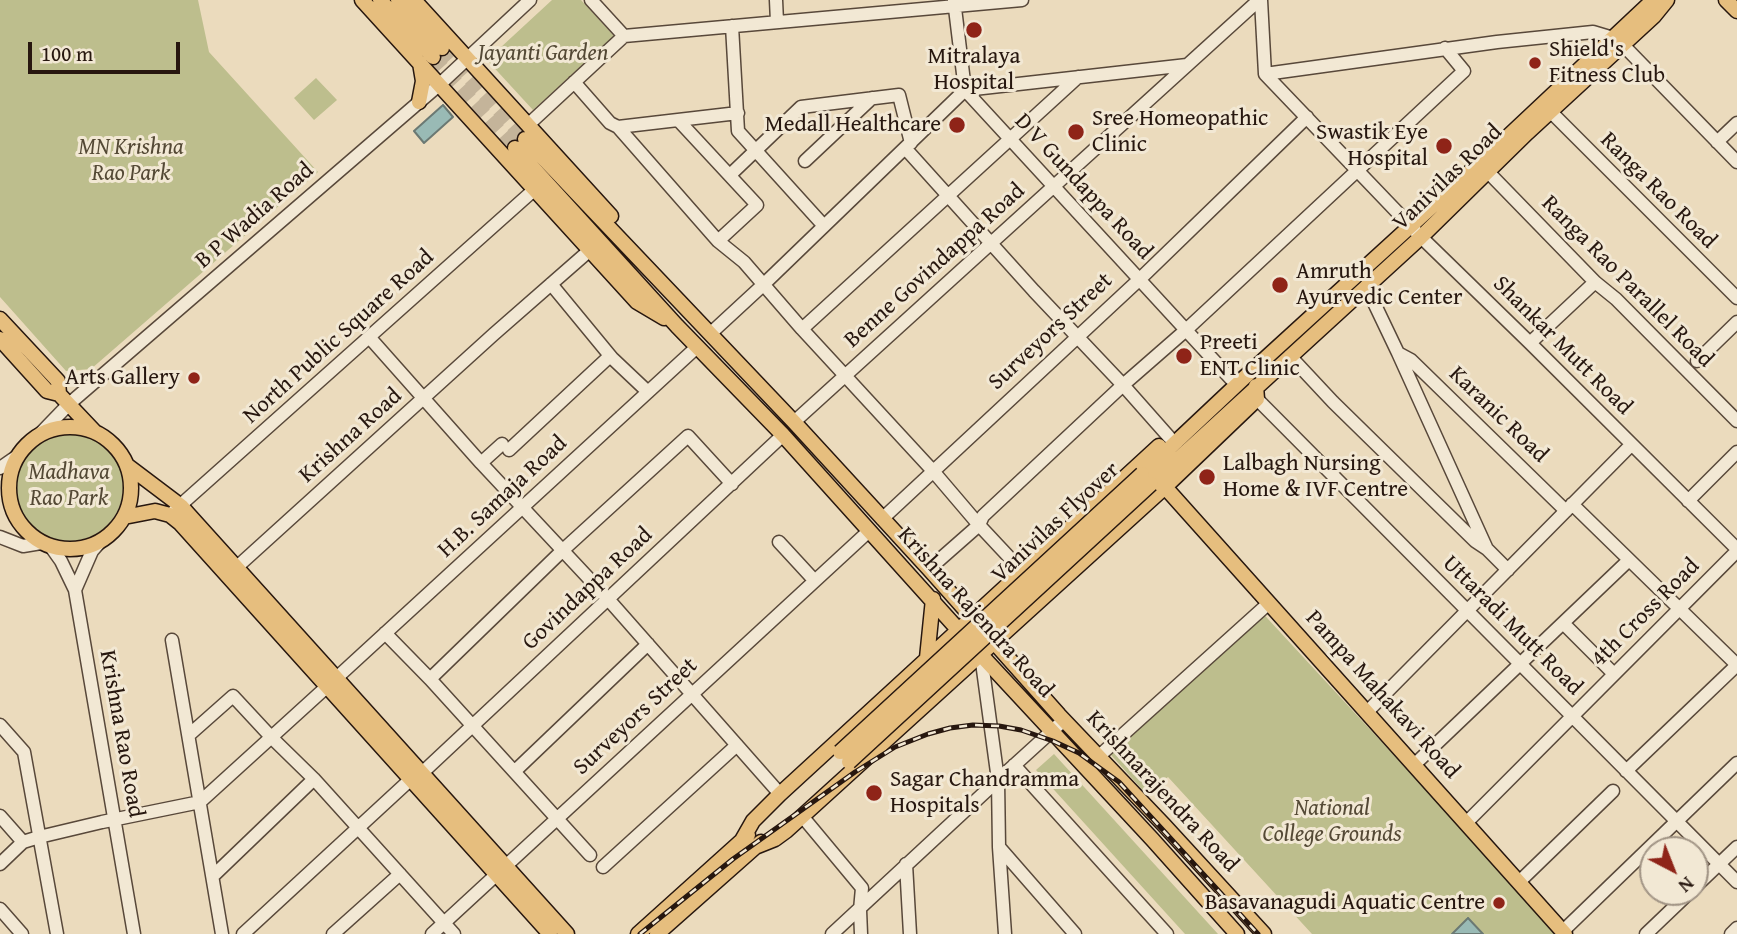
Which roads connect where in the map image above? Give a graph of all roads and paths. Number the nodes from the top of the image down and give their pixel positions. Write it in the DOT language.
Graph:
graph roads {
  1 [pos="362,0"];
  2 [pos="380,0"];
  3 [pos="398,0"];
  4 [pos="414,0"];
  5 [pos="530,0"];
  6 [pos="591,0"];
  7 [pos="776,0"];
  8 [pos="1022,0"];
  9 [pos="1260,0"];
  10 [pos="1651,0"];
  11 [pos="1667,0"];
  12 [pos="1726,0"];
  13 [pos="954,3"];
  14 [pos="1737,11"];
  15 [pos="777,22"];
  16 [pos="732,26"];
  17 [pos="624,36"];
  18 [pos="1618,41"];
  19 [pos="1445,48"];
  20 [pos="432,56"];
  21 [pos="468,59"];
  22 [pos="1187,65"];
  23 [pos="1265,74"];
  24 [pos="1078,77"];
  25 [pos="574,82"];
  26 [pos="440,84"];
  27 [pos="965,90"];
  28 [pos="872,98"];
  29 [pos="419,102"];
  30 [pos="1550,112"];
  31 [pos="738,113"];
  32 [pos="1307,117"];
  33 [pos="679,121"];
  34 [pos="1737,123"];
  35 [pos="618,127"];
  36 [pos="523,137"];
  37 [pos="1010,139"];
  38 [pos="1717,142"];
  39 [pos="908,145"];
  40 [pos="755,150"];
  41 [pos="804,162"];
  42 [pos="1737,162"];
  43 [pos="1357,170"];
  44 [pos="1488,172"];
  45 [pos="730,175"];
  46 [pos="1054,187"];
  47 [pos="535,189"];
  48 [pos="948,195"];
  49 [pos="824,226"];
  50 [pos="1416,231"];
  51 [pos="718,241"];
  52 [pos="991,243"];
  53 [pos="590,250"];
  54 [pos="1139,279"];
  55 [pos="1595,282"];
  56 [pos="551,284"];
  57 [pos="763,285"];
  58 [pos="1366,286"];
  59 [pos="1734,290"];
  60 [pos="0,319"];
  61 [pos="1737,322"];
  62 [pos="677,326"];
  63 [pos="802,329"];
  64 [pos="1186,330"];
  65 [pos="710,333"];
  66 [pos="1076,337"];
  67 [pos="370,338"];
  68 [pos="0,339"];
  69 [pos="1530,343"];
  70 [pos="697,347"];
  71 [pos="1398,353"];
  72 [pos="610,356"];
  73 [pos="1290,356"];
  74 [pos="1697,361"];
  75 [pos="845,376"];
  76 [pos="1123,385"];
  77 [pos="1247,385"];
  78 [pos="648,392"];
  79 [pos="424,398"];
  80 [pos="64,399"];
  81 [pos="1737,421"];
  82 [pos="794,422"];
  83 [pos="95,432"];
  84 [pos="41,433"];
  85 [pos="783,435"];
  86 [pos="1169,437"];
  87 [pos="1631,444"];
  88 [pos="1737,452"];
  89 [pos="16,457"];
  90 [pos="481,463"];
  91 [pos="128,466"];
  92 [pos="0,468"];
  93 [pos="933,471"];
  94 [pos="1153,482"];
  95 [pos="732,484"];
  96 [pos="1688,501"];
  97 [pos="523,507"];
  98 [pos="1569,508"];
  99 [pos="175,510"];
  100 [pos="124,517"];
  101 [pos="882,519"];
  102 [pos="979,525"];
  103 [pos="869,531"];
  104 [pos="0,537"];
  105 [pos="100,541"];
  106 [pos="779,542"];
  107 [pos="46,545"];
  108 [pos="1487,549"];
  109 [pos="563,550"];
  110 [pos="1737,550"];
  111 [pos="1629,560"];
  112 [pos="237,568"];
  113 [pos="929,569"];
  114 [pos="1508,570"];
  115 [pos="1022,571"];
  116 [pos="814,580"];
  117 [pos="75,590"];
  118 [pos="608,599"];
  119 [pos="933,600"];
  120 [pos="1269,603"];
  121 [pos="1679,609"];
  122 [pos="1467,611"];
  123 [pos="972,617"];
  124 [pos="1563,623"];
  125 [pos="958,629"];
  126 [pos="385,633"];
  127 [pos="172,640"];
  128 [pos="993,643"];
  129 [pos="648,644"];
  130 [pos="981,654"];
  131 [pos="927,658"];
  132 [pos="1520,664"];
  133 [pos="1737,665"];
  134 [pos="1614,674"];
  135 [pos="430,679"];
  136 [pos="332,683"];
  137 [pos="691,694"];
  138 [pos="1367,712"];
  139 [pos="1572,716"];
  140 [pos="1064,720"];
  141 [pos="0,725"];
  142 [pos="473,726"];
  143 [pos="1052,732"];
  144 [pos="189,735"];
  145 [pos="272,738"];
  146 [pos="737,745"];
  147 [pos="1098,757"];
  148 [pos="1737,763"];
  149 [pos="1014,765"];
  150 [pos="1414,765"];
  151 [pos="515,771"];
  152 [pos="1626,771"];
  153 [pos="416,776"];
  154 [pos="314,779"];
  155 [pos="998,779"];
  156 [pos="1613,791"];
  157 [pos="780,794"];
  158 [pos="201,802"];
  159 [pos="0,816"];
  160 [pos="802,816"];
  161 [pos="557,818"];
  162 [pos="114,820"];
  163 [pos="1676,821"];
  164 [pos="1466,823"];
  165 [pos="359,828"];
  166 [pos="39,837"];
  167 [pos="23,842"];
  168 [pos="748,844"];
  169 [pos="999,847"];
  170 [pos="1737,847"];
  171 [pos="590,855"];
  172 [pos="0,864"];
  173 [pos="906,864"];
  174 [pos="1719,864"];
  175 [pos="603,867"];
  176 [pos="501,870"];
  177 [pos="400,874"];
  178 [pos="1709,874"];
  179 [pos="213,876"];
  180 [pos="1519,882"];
  181 [pos="1737,882"];
  182 [pos="1675,906"];
  183 [pos="0,909"];
  184 [pos="860,909"];
  185 [pos="444,923"];
  186 [pos="1737,928"];
  187 [pos="1564,932"];
  188 [pos="22,934"];
  189 [pos="57,934"];
  190 [pos="134,934"];
  191 [pos="222,934"];
  192 [pos="243,934"];
  193 [pos="333,934"];
  194 [pos="432,934"];
  195 [pos="454,934"];
  196 [pos="551,934"];
  197 [pos="567,934"];
  198 [pos="638,934"];
  199 [pos="657,934"];
  200 [pos="832,934"];
  201 [pos="861,934"];
  202 [pos="911,934"];
  203 [pos="1005,934"];
  204 [pos="1075,934"];
  205 [pos="1167,934"];
  206 [pos="1237,934"];
  207 [pos="1264,934"];
  208 [pos="1646,934"];
  209 [pos="1731,934"];
  1 -- 20 [label="main road"];
  2 -- 20 [label="main road"];
  3 -- 20 [label="main road"];
  4 -- 21 [label="main road"];
  5 -- 21 [label="street, B P Wadia Road"];
  6 -- 17 [label="street"];
  7 -- 15 [label="street"];
  8 -- 13 [label="street"];
  9 -- 22 [label="street, Benne Govindappa Road"];
  9 -- 23 [label="street"];
  10 -- 18 [label="main road"];
  11 -- 18 [label="main road, Vanivilas Road"];
  12 -- 14 [label="main road"];
  13 -- 15 [label="street"];
  13 -- 27 [label="street"];
  15 -- 16 [label="street"];
  16 -- 17 [label="street"];
  16 -- 31 [label="street"];
  17 -- 25 [label="street"];
  18 -- 19 [label="street"];
  18 -- 30 [label="main road, Vanivilas Road"];
  18 -- 38 [label="street"];
  18 -- 50 [label="main road, Vanivilas Road"];
  19 -- 23 [label="street"];
  19 -- 43 [label="street"];
  20 -- 26 [label="main road"];
  20 -- 29 [label="main road"];
  21 -- 26 [label="street, B P Wadia Road"];
  21 -- 36 [label="main road"];
  22 -- 24 [label="street"];
  22 -- 46 [label="street, Benne Govindappa Road"];
  23 -- 32 [label="street, Shankar Mutt Road"];
  24 -- 27 [label="street"];
  24 -- 37 [label="street"];
  25 -- 35 [label="street"];
  25 -- 36 [label="street"];
  26 -- 29 [label="street, B P Wadia Road"];
  26 -- 47 [label="main road"];
  27 -- 37 [label="street, D V Gundappa Road"];
  27 -- 39 [label="street"];
  28 -- 39 [label="street"];
  28 -- 40 [label="street"];
  28 -- 41 [label="street"];
  29 -- 80 [label="street, B P Wadia Road"];
  30 -- 44 [label="main road, Vanivilas Road"];
  30 -- 59 [label="street, Ranga Rao Road"];
  31 -- 33 [label="street"];
  31 -- 40 [label="street"];
  32 -- 43 [label="street, Shankar Mutt Road"];
  32 -- 54 [label="street, Surveyors Street"];
  33 -- 35 [label="street"];
  33 -- 45 [label="street"];
  34 -- 38 [label="street"];
  35 -- 51 [label="street"];
  36 -- 62 [label="main road"];
  36 -- 65 [label="main road, Krishna Rajendra Road"];
  37 -- 46 [label="street, D V Gundappa Road"];
  37 -- 48 [label="street"];
  38 -- 42 [label="street"];
  39 -- 48 [label="street"];
  39 -- 49 [label="street"];
  40 -- 45 [label="street"];
  40 -- 49 [label="street"];
  43 -- 50 [label="street, Shankar Mutt Road"];
  43 -- 64 [label="street"];
  44 -- 50 [label="main road, Vanivilas Road"];
  44 -- 55 [label="street, Ranga Rao Parallel Road"];
  45 -- 51 [label="street"];
  46 -- 52 [label="street, Benne Govindappa Road"];
  46 -- 54 [label="street, D V Gundappa Road"];
  47 -- 53 [label="main road"];
  47 -- 67 [label="street, North Public Square Road"];
  48 -- 52 [label="street"];
  48 -- 63 [label="street"];
  49 -- 57 [label="street"];
  50 -- 58 [label="main road, Vanivilas Road"];
  50 -- 69 [label="street, Shankar Mutt Road"];
  50 -- 77 [label="main road, Vanivilas Road"];
  51 -- 57 [label="street"];
  52 -- 66 [label="street"];
  52 -- 75 [label="street, Benne Govindappa Road"];
  53 -- 56 [label="street, Krishna Road"];
  53 -- 62 [label="main road"];
  54 -- 64 [label="street, D V Gundappa Road"];
  54 -- 66 [label="street, Surveyors Street"];
  55 -- 69 [label="street"];
  55 -- 81 [label="street, Ranga Rao Parallel Road"];
  56 -- 72 [label="street"];
  56 -- 79 [label="street, Krishna Road"];
  57 -- 63 [label="street"];
  57 -- 65 [label="street"];
  58 -- 71 [label="street, Karanic Road"];
  58 -- 73 [label="main road, Vanivilas Road"];
  60 -- 80 [label="main road"];
  61 -- 74 [label="street"];
  62 -- 70 [label="main road, Krishna Rajendra Road"];
  63 -- 75 [label="street"];
  64 -- 76 [label="street"];
  64 -- 77 [label="street, D V Gundappa Road"];
  65 -- 82 [label="main road, Krishna Rajendra Road"];
  66 -- 76 [label="street"];
  66 -- 93 [label="street, Surveyors Street"];
  67 -- 79 [label="street"];
  67 -- 99 [label="street, North Public Square Road"];
  68 -- 80 [label="main road"];
  69 -- 87 [label="street, Shankar Mutt Road"];
  70 -- 78 [label="street, H.B. Samaja Road"];
  70 -- 85 [label="main road, Krishna Rajendra Road"];
  71 -- 98 [label="street, Karanic Road"];
  71 -- 108 [label="street, Karanic Road"];
  72 -- 78 [label="street"];
  72 -- 90 [label="street"];
  73 -- 77 [label="main road, Vanivilas Road"];
  73 -- 108 [label="street"];
  75 -- 82 [label="street, Benne Govindappa Road"];
  75 -- 93 [label="street"];
  76 -- 86 [label="street"];
  76 -- 102 [label="street"];
  77 -- 86 [label="main road"];
  77 -- 94 [label="main road, Vanivilas Flyover"];
  77 -- 122 [label="street, Uttaradi Mutt Road"];
  78 -- 97 [label="street, H.B. Samaja Road"];
  79 -- 90 [label="street"];
  79 -- 112 [label="street, Krishna Road"];
  80 -- 83 [label="main road"];
  80 -- 84 [label="street, B P Wadia Road"];
  82 -- 101 [label="main road, Krishna Rajendra Road"];
  83 -- 84 [label="main road"];
  83 -- 91 [label="main road"];
  84 -- 89 [label="main road"];
  85 -- 95 [label="street, Govindappa Road"];
  85 -- 103 [label="main road, Krishna Rajendra Road"];
  86 -- 115 [label="main road"];
  87 -- 96 [label="street, Shankar Mutt Road"];
  87 -- 98 [label="street"];
  88 -- 96 [label="street"];
  89 -- 92 [label="street"];
  89 -- 107 [label="main road"];
  90 -- 97 [label="street"];
  91 -- 99 [label="main road"];
  91 -- 100 [label="main road"];
  93 -- 101 [label="street, Surveyors Street"];
  93 -- 102 [label="street"];
  94 -- 120 [label="main road, Pampa Mahakavi Road"];
  94 -- 128 [label="main road"];
  94 -- 168 [label="main road, Vanivilas Flyover, bridge"];
  95 -- 109 [label="street"];
  95 -- 118 [label="street, Govindappa Road"];
  96 -- 110 [label="street, Shankar Mutt Road"];
  97 -- 109 [label="street"];
  97 -- 126 [label="street, H.B. Samaja Road"];
  98 -- 111 [label="street, Karanic Road"];
  98 -- 114 [label="street"];
  99 -- 100 [label="main road"];
  99 -- 112 [label="main road"];
  99 -- 136 [label="main road"];
  100 -- 105 [label="main road"];
  101 -- 113 [label="main road, Krishna Rajendra Road"];
  102 -- 113 [label="street"];
  102 -- 115 [label="street"];
  103 -- 116 [label="street, Surveyors Street"];
  103 -- 119 [label="main road, Krishna Rajendra Road"];
  104 -- 107 [label="street"];
  105 -- 107 [label="main road"];
  105 -- 117 [label="street"];
  106 -- 116 [label="street"];
  107 -- 117 [label="street, Krishna Rao Road"];
  108 -- 114 [label="street"];
  109 -- 118 [label="street"];
  109 -- 135 [label="street"];
  110 -- 121 [label="street, 4th Cross Road"];
  111 -- 121 [label="street, Karanic Road"];
  111 -- 124 [label="street"];
  112 -- 136 [label="main road"];
  113 -- 123 [label="main road, Krishna Rajendra Road"];
  114 -- 122 [label="street"];
  115 -- 123 [label="main road"];
  116 -- 137 [label="street, Surveyors Street"];
  117 -- 162 [label="street, Krishna Rao Road"];
  118 -- 129 [label="street"];
  118 -- 142 [label="street, Govindappa Road"];
  119 -- 125 [label="main road, Krishna Rajendra Road"];
  119 -- 131 [label="main road"];
  120 -- 138 [label="main road, Pampa Mahakavi Road"];
  120 -- 147 [label="street"];
  121 -- 133 [label="street, Karanic Road"];
  121 -- 134 [label="street, 4th Cross Road"];
  122 -- 132 [label="street, Uttaradi Mutt Road"];
  122 -- 138 [label="street"];
  123 -- 125 [label="main road"];
  123 -- 128 [label="main road, Krishnarajendra Road"];
  124 -- 132 [label="street"];
  124 -- 134 [label="street"];
  125 -- 130 [label="main road, Krishna Rajendra Road"];
  125 -- 131 [label="main road"];
  126 -- 135 [label="street"];
  126 -- 136 [label="street, H.B. Samaja Road"];
  127 -- 144 [label="street"];
  128 -- 130 [label="main road"];
  128 -- 140 [label="main road, Krishnarajendra Road"];
  129 -- 137 [label="street"];
  129 -- 151 [label="street"];
  130 -- 143 [label="main road, Krishna Rajendra Road"];
  130 -- 155 [label="street"];
  130 -- 160 [label="main road"];
  131 -- 157 [label="main road"];
  132 -- 139 [label="street, Uttaradi Mutt Road"];
  132 -- 150 [label="street"];
  133 -- 152 [label="street"];
  134 -- 139 [label="street, 4th Cross Road"];
  135 -- 142 [label="street"];
  136 -- 145 [label="street, H.B. Samaja Road"];
  136 -- 153 [label="main road"];
  137 -- 146 [label="street"];
  137 -- 161 [label="street, Surveyors Street"];
  138 -- 150 [label="main road, Pampa Mahakavi Road"];
  139 -- 152 [label="street, Uttaradi Mutt Road"];
  139 -- 164 [label="street, 4th Cross Road"];
  140 -- 143 [label="street"];
  140 -- 147 [label="main road, Krishnarajendra Road"];
  141 -- 166 [label="street"];
  142 -- 151 [label="street"];
  142 -- 153 [label="street, Govindappa Road"];
  143 -- 149 [label="street"];
  143 -- 206 [label="main road, Krishna Rajendra Road"];
  144 -- 145 [label="street"];
  144 -- 158 [label="street"];
  145 -- 154 [label="street"];
  145 -- 158 [label="street, H.B. Samaja Road"];
  146 -- 157 [label="street"];
  146 -- 175 [label="street"];
  147 -- 207 [label="main road, Krishnarajendra Road"];
  148 -- 163 [label="street"];
  149 -- 155 [label="street"];
  149 -- 205 [label="street"];
  150 -- 164 [label="main road, Pampa Mahakavi Road"];
  151 -- 161 [label="street"];
  152 -- 163 [label="street, Uttaradi Mutt Road"];
  153 -- 165 [label="street, Govindappa Road"];
  153 -- 176 [label="main road"];
  154 -- 165 [label="street"];
  154 -- 179 [label="street"];
  155 -- 169 [label="street"];
  155 -- 173 [label="street"];
  156 -- 180 [label="street"];
  157 -- 168 [label="main road"];
  158 -- 162 [label="street"];
  158 -- 179 [label="street"];
  159 -- 167 [label="street"];
  160 -- 168 [label="main road"];
  160 -- 184 [label="street"];
  161 -- 171 [label="street"];
  161 -- 176 [label="street, Surveyors Street"];
  162 -- 166 [label="street"];
  162 -- 190 [label="street, Krishna Rao Road"];
  163 -- 174 [label="street, Uttaradi Mutt Road"];
  163 -- 187 [label="street"];
  164 -- 180 [label="main road, Pampa Mahakavi Road"];
  165 -- 177 [label="street"];
  165 -- 192 [label="street, Govindappa Road"];
  166 -- 167 [label="street"];
  166 -- 189 [label="street"];
  167 -- 172 [label="street"];
  168 -- 198 [label="main road"];
  168 -- 199 [label="main road"];
  169 -- 203 [label="street"];
  169 -- 204 [label="street"];
  170 -- 174 [label="street"];
  173 -- 184 [label="street"];
  173 -- 202 [label="street"];
  174 -- 178 [label="street"];
  174 -- 181 [label="street, Uttaradi Mutt Road"];
  176 -- 185 [label="street, Surveyors Street"];
  176 -- 196 [label="main road"];
  176 -- 197 [label="main road"];
  177 -- 185 [label="street"];
  177 -- 193 [label="street"];
  179 -- 191 [label="street"];
  180 -- 187 [label="main road, Pampa Mahakavi Road"];
  182 -- 208 [label="street"];
  183 -- 188 [label="street"];
  184 -- 200 [label="street"];
  184 -- 201 [label="street"];
  185 -- 194 [label="street, Surveyors Street"];
  185 -- 195 [label="street"];
  186 -- 209 [label="street"];
}
